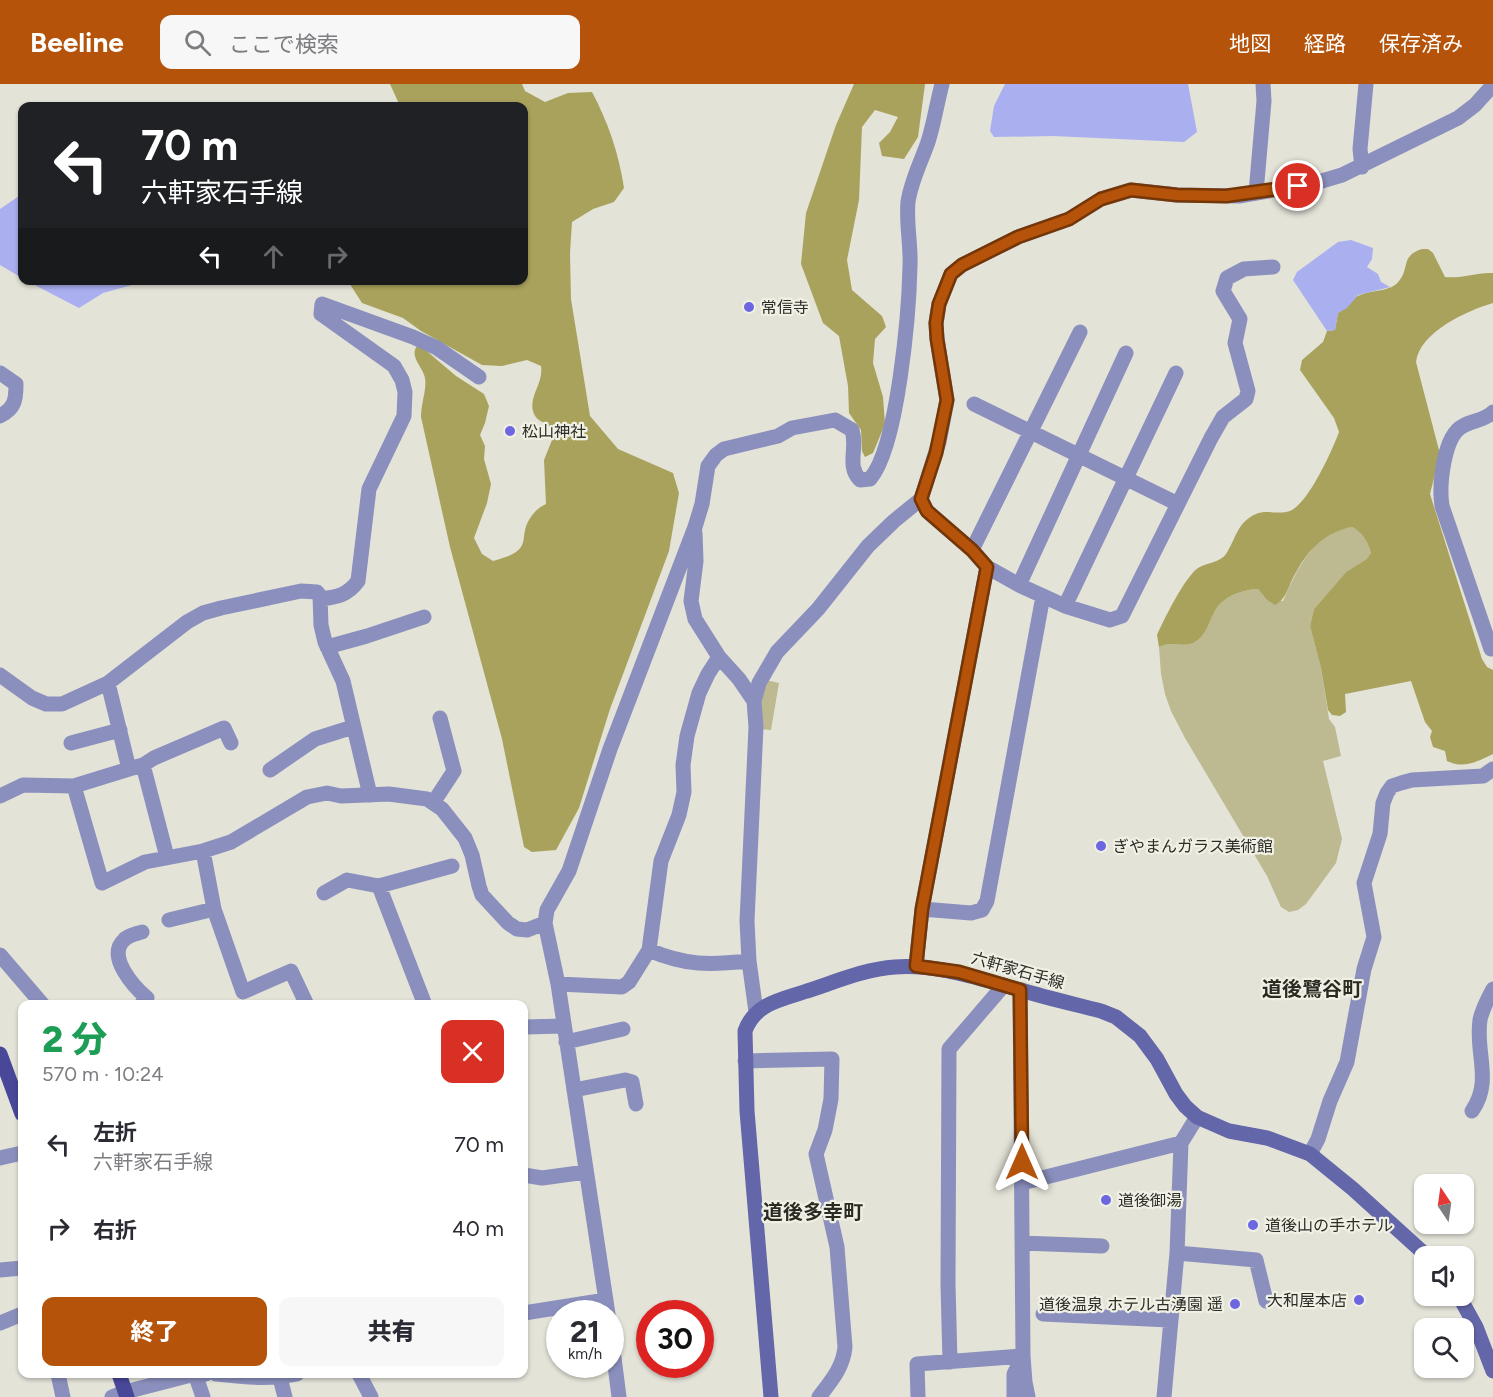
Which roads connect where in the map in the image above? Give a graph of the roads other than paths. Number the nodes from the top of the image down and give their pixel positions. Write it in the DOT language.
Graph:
graph roads {
  1 [pos="942,84"];
  2 [pos="1263,84"];
  3 [pos="1366,84"];
  4 [pos="1493,84"];
  5 [pos="1362,167"];
  6 [pos="1256,193"];
  7 [pos="1273,267"];
  8 [pos="1080,332"];
  9 [pos="1126,353"];
  10 [pos="0,373"];
  11 [pos="1176,374"];
  12 [pos="479,377"];
  13 [pos="974,404"];
  14 [pos="1493,412"];
  15 [pos="0,416"];
  16 [pos="1031,432"];
  17 [pos="1079,455"];
  18 [pos="1126,478"];
  19 [pos="921,499"];
  20 [pos="1178,504"];
  21 [pos="695,527"];
  22 [pos="972,550"];
  23 [pos="987,567"];
  24 [pos="1019,585"];
  25 [pos="1043,596"];
  26 [pos="320,599"];
  27 [pos="1065,606"];
  28 [pos="424,617"];
  29 [pos="327,647"];
  30 [pos="1493,648"];
  31 [pos="719,657"];
  32 [pos="0,675"];
  33 [pos="108,683"];
  34 [pos="754,701"];
  35 [pos="440,718"];
  36 [pos="353,727"];
  37 [pos="120,730"];
  38 [pos="70,743"];
  39 [pos="231,743"];
  40 [pos="136,767"];
  41 [pos="270,770"];
  42 [pos="1490,774"];
  43 [pos="74,786"];
  44 [pos="370,795"];
  45 [pos="0,796"];
  46 [pos="433,803"];
  47 [pos="203,851"];
  48 [pos="167,857"];
  49 [pos="452,867"];
  50 [pos="379,886"];
  51 [pos="324,892"];
  52 [pos="214,909"];
  53 [pos="922,909"];
  54 [pos="169,920"];
  55 [pos="545,923"];
  56 [pos="142,932"];
  57 [pos="649,950"];
  58 [pos="0,955"];
  59 [pos="749,961"];
  60 [pos="916,966"];
  61 [pos="558,984"];
  62 [pos="1004,985"];
  63 [pos="1493,989"];
  64 [pos="1020,990"];
  65 [pos="39,1000"];
  66 [pos="145,1000"];
  67 [pos="305,1000"];
  68 [pos="423,1000"];
  69 [pos="756,1011"];
  70 [pos="564,1026"];
  71 [pos="528,1027"];
  72 [pos="623,1029"];
  73 [pos="566,1042"];
  74 [pos="0,1054"];
  75 [pos="745,1061"];
  76 [pos="574,1090"];
  77 [pos="18,1103"];
  78 [pos="636,1104"];
  79 [pos="1472,1111"];
  80 [pos="1197,1117"];
  81 [pos="1181,1143"];
  82 [pos="18,1154"];
  83 [pos="1310,1154"];
  84 [pos="0,1158"];
  85 [pos="586,1172"];
  86 [pos="528,1176"];
  87 [pos="1022,1183"];
  88 [pos="1022,1243"];
  89 [pos="1102,1246"];
  90 [pos="1416,1246"];
  91 [pos="1177,1253"];
  92 [pos="18,1268"];
  93 [pos="0,1270"];
  94 [pos="606,1300"];
  95 [pos="1266,1301"];
  96 [pos="1465,1306"];
  97 [pos="546,1311"];
  98 [pos="528,1313"];
  99 [pos="1043,1314"];
  100 [pos="18,1316"];
  101 [pos="1169,1320"];
  102 [pos="0,1323"];
  103 [pos="1023,1356"];
  104 [pos="950,1362"];
  105 [pos="1492,1364"];
  106 [pos="59,1378"];
  107 [pos="120,1378"];
  108 [pos="181,1378"];
  109 [pos="196,1378"];
  110 [pos="259,1378"];
  111 [pos="280,1378"];
  112 [pos="361,1378"];
  113 [pos="617,1378"];
  114 [pos="122,1395"];
  115 [pos="63,1397"];
  116 [pos="203,1397"];
  117 [pos="285,1397"];
  118 [pos="371,1397"];
  119 [pos="619,1397"];
  120 [pos="771,1397"];
  121 [pos="819,1397"];
  122 [pos="918,1397"];
  123 [pos="1014,1397"];
  124 [pos="1028,1397"];
  125 [pos="1164,1397"];
  1 -- 21 [label="street"];
  2 -- 6 [label="street"];
  3 -- 5 [label="street"];
  4 -- 5 [label="street"];
  5 -- 6 [label="street"];
  6 -- 19 [label="street"];
  7 -- 20 [label="street"];
  8 -- 16 [label="street"];
  9 -- 17 [label="street"];
  10 -- 15 [label="street"];
  11 -- 18 [label="street"];
  12 -- 26 [label="street"];
  13 -- 16 [label="street"];
  14 -- 30 [label="street"];
  16 -- 17 [label="street"];
  16 -- 22 [label="street"];
  17 -- 18 [label="street"];
  17 -- 24 [label="street"];
  18 -- 20 [label="street"];
  18 -- 27 [label="street"];
  19 -- 22 [label="street"];
  19 -- 34 [label="street"];
  20 -- 27 [label="street"];
  21 -- 31 [label="street"];
  21 -- 55 [label="street"];
  22 -- 23 [label="street"];
  23 -- 24 [label="street"];
  23 -- 53 [label="street"];
  24 -- 25 [label="street"];
  25 -- 27 [label="street"];
  25 -- 53 [label="street"];
  26 -- 29 [label="street"];
  26 -- 33 [label="street"];
  28 -- 29 [label="street"];
  29 -- 36 [label="street"];
  31 -- 34 [label="street"];
  31 -- 57 [label="street"];
  32 -- 33 [label="street"];
  33 -- 37 [label="street"];
  34 -- 59 [label="street"];
  35 -- 46 [label="street"];
  36 -- 41 [label="street"];
  36 -- 44 [label="street"];
  37 -- 38 [label="street"];
  37 -- 40 [label="street"];
  39 -- 40 [label="street"];
  40 -- 43 [label="street"];
  40 -- 48 [label="street"];
  42 -- 83 [label="street"];
  43 -- 45 [label="street"];
  43 -- 48 [label="street"];
  44 -- 46 [label="street"];
  44 -- 47 [label="street"];
  46 -- 55 [label="street"];
  47 -- 48 [label="street"];
  47 -- 52 [label="street"];
  49 -- 50 [label="street"];
  50 -- 51 [label="street"];
  50 -- 68 [label="street"];
  52 -- 54 [label="street"];
  52 -- 67 [label="street"];
  53 -- 60 [label="street"];
  55 -- 61 [label="street"];
  56 -- 66 [label="street"];
  57 -- 59 [label="street"];
  57 -- 61 [label="street"];
  58 -- 65 [label="street"];
  59 -- 69 [label="street"];
  60 -- 62 [label="main road, 六軒家石手線"];
  60 -- 69 [label="main road, 六軒家石手線"];
  61 -- 70 [label="street"];
  62 -- 64 [label="main road, 六軒家石手線"];
  62 -- 104 [label="street"];
  63 -- 79 [label="street"];
  64 -- 80 [label="main road, 六軒家石手線"];
  64 -- 87 [label="street"];
  69 -- 75 [label="main road"];
  70 -- 71 [label="street"];
  70 -- 73 [label="street"];
  72 -- 73 [label="street"];
  73 -- 76 [label="street"];
  74 -- 77 [label="main road"];
  75 -- 120 [label="main road"];
  75 -- 121 [label="street"];
  76 -- 78 [label="street"];
  76 -- 85 [label="street"];
  80 -- 81 [label="street"];
  80 -- 83 [label="main road, 六軒家石手線"];
  81 -- 87 [label="street"];
  81 -- 91 [label="street"];
  82 -- 84 [label="street"];
  83 -- 90 [label="main road, 六軒家石手線"];
  85 -- 86 [label="street"];
  85 -- 94 [label="street"];
  87 -- 88 [label="street"];
  88 -- 89 [label="street"];
  88 -- 103 [label="street"];
  91 -- 95 [label="street"];
  91 -- 101 [label="street"];
  92 -- 93 [label="street"];
  96 -- 105 [label="main road"];
  97 -- 98 [label="street"];
  99 -- 101 [label="street"];
  100 -- 102 [label="street"];
  101 -- 125 [label="street"];
  103 -- 104 [label="street"];
  103 -- 123 [label="street"];
  103 -- 124 [label="street"];
  104 -- 122 [label="street"];
  106 -- 115 [label="street"];
  107 -- 114 [label="main road"];
  108 -- 114 [label="street"];
  109 -- 116 [label="street"];
  110 -- 111 [label="street"];
  111 -- 117 [label="street"];
  112 -- 118 [label="street"];
  113 -- 119 [label="street"];
}
